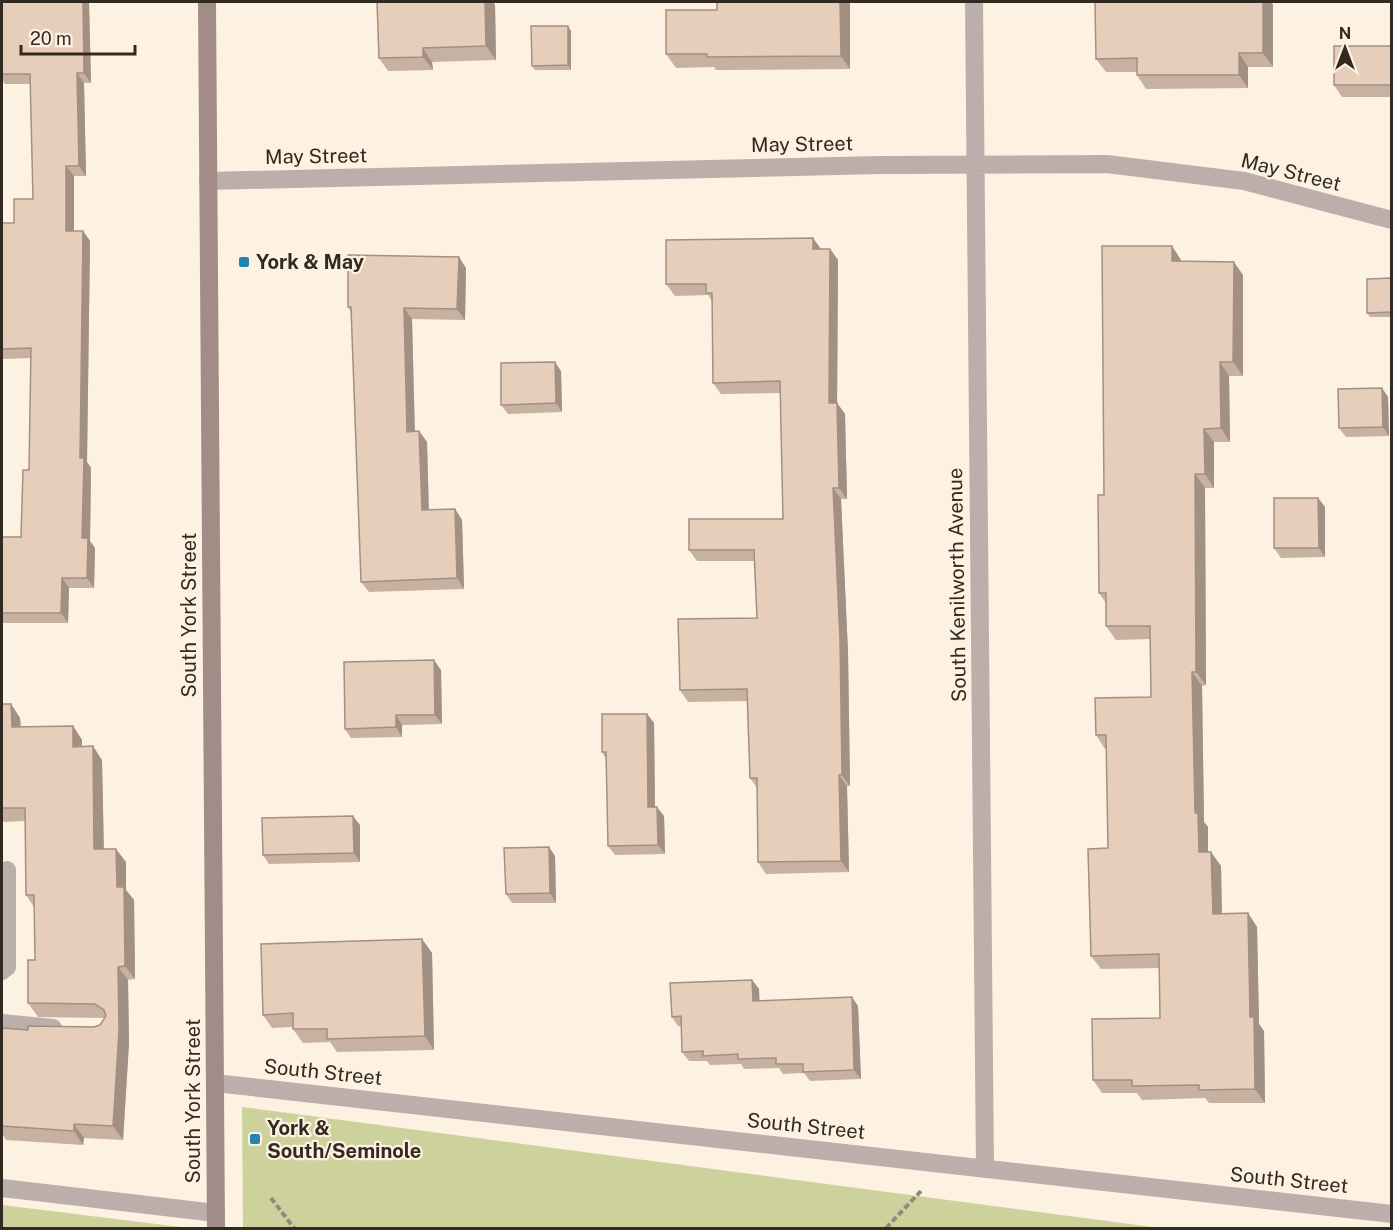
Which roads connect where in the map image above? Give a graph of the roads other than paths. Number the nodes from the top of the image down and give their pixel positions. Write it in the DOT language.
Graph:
graph roads {
  1 [pos="207,2"];
  2 [pos="974,2"];
  3 [pos="975,165"];
  4 [pos="208,181"];
  5 [pos="1392,220"];
  6 [pos="7,870"];
  7 [pos="2,971"];
  8 [pos="2,1023"];
  9 [pos="69,1028"];
  10 [pos="215,1083"];
  11 [pos="985,1169"];
  12 [pos="2,1188"];
  13 [pos="1392,1214"];
  14 [pos="216,1221"];
  1 -- 4 [label="main road, South York Street"];
  2 -- 3 [label="street, South Kenilworth Avenue"];
  3 -- 4 [label="street, May Street"];
  3 -- 5 [label="street, May Street"];
  3 -- 11 [label="street, South Kenilworth Avenue"];
  4 -- 10 [label="main road, South York Street"];
  6 -- 7 [label="street"];
  8 -- 9 [label="street"];
  10 -- 11 [label="street, South Street"];
  10 -- 14 [label="main road, South York Street"];
  11 -- 13 [label="street, South Street"];
  12 -- 14 [label="street"];
}
